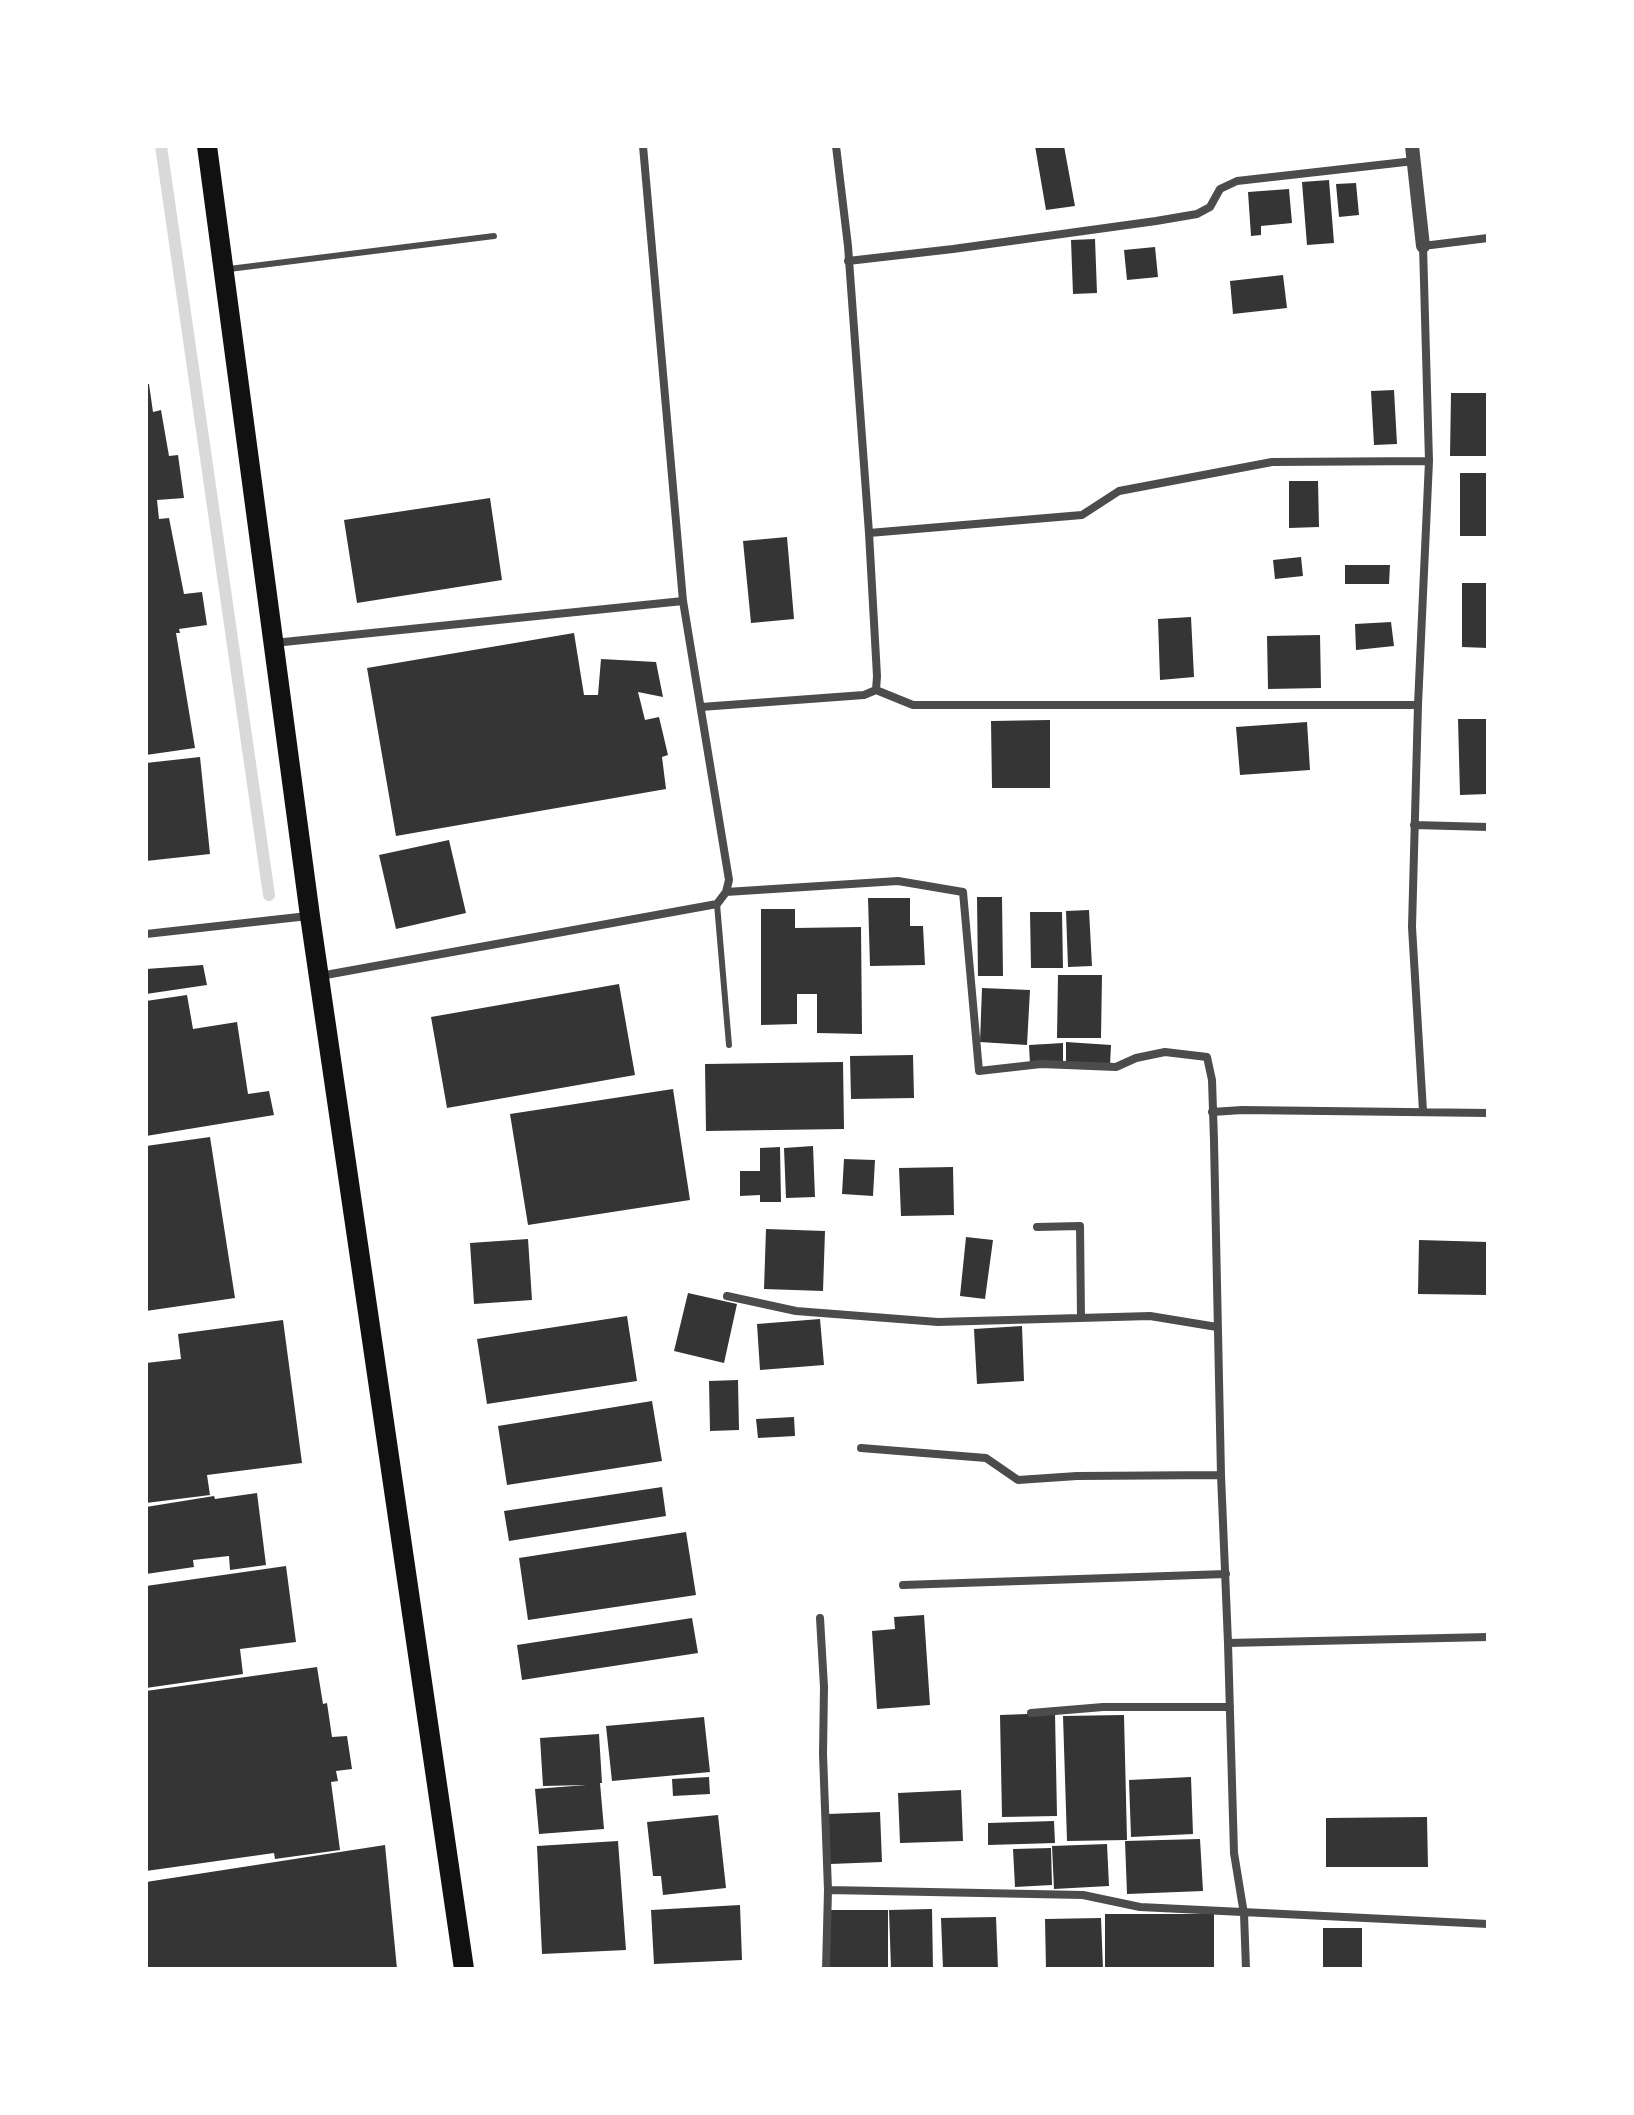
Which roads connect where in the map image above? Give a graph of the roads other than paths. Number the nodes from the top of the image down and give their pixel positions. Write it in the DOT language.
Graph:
graph roads {
  1 [pos="207,146"];
  2 [pos="643,146"];
  3 [pos="836,146"];
  4 [pos="1413,154"];
  5 [pos="494,236"];
  6 [pos="1488,238"];
  7 [pos="1423,246"];
  8 [pos="848,261"];
  9 [pos="225,270"];
  10 [pos="1429,461"];
  11 [pos="869,533"];
  12 [pos="683,601"];
  13 [pos="274,643"];
  14 [pos="876,690"];
  15 [pos="1418,705"];
  16 [pos="701,707"];
  17 [pos="1414,825"];
  18 [pos="1488,827"];
  19 [pos="726,892"];
  20 [pos="717,904"];
  21 [pos="310,916"];
  22 [pos="146,934"];
  23 [pos="319,976"];
  24 [pos="729,1045"];
  25 [pos="1423,1111"];
  26 [pos="1212,1112"];
  27 [pos="1488,1113"];
  28 [pos="1037,1227"];
  29 [pos="727,1296"];
  30 [pos="1081,1318"];
  31 [pos="1217,1327"];
  32 [pos="861,1448"];
  33 [pos="1221,1475"];
  34 [pos="1226,1574"];
  35 [pos="903,1585"];
  36 [pos="820,1618"];
  37 [pos="1488,1637"];
  38 [pos="1228,1643"];
  39 [pos="1230,1707"];
  40 [pos="1031,1713"];
  41 [pos="828,1890"];
  42 [pos="1244,1914"];
  43 [pos="1488,1924"];
  44 [pos="464,1969"];
  45 [pos="826,1969"];
  46 [pos="1246,1969"];
  1 -- 9 [label="main road"];
  2 -- 12 [label="street"];
  3 -- 8 [label="street"];
  4 -- 7 [label="street"];
  4 -- 8 [label="street"];
  5 -- 9 [label="lane"];
  6 -- 7 [label="street"];
  7 -- 10 [label="street"];
  8 -- 11 [label="street"];
  9 -- 13 [label="main road"];
  10 -- 11 [label="street"];
  10 -- 15 [label="street"];
  11 -- 14 [label="street"];
  12 -- 13 [label="street"];
  12 -- 16 [label="street"];
  13 -- 21 [label="main road"];
  14 -- 15 [label="street"];
  14 -- 16 [label="street"];
  15 -- 17 [label="street"];
  16 -- 19 [label="street"];
  17 -- 18 [label="street"];
  17 -- 25 [label="street"];
  19 -- 20 [label="street"];
  19 -- 26 [label="street"];
  20 -- 23 [label="street"];
  20 -- 24 [label="lane"];
  21 -- 22 [label="street"];
  21 -- 23 [label="main road"];
  23 -- 44 [label="main road"];
  25 -- 26 [label="street"];
  25 -- 27 [label="street"];
  26 -- 31 [label="street"];
  28 -- 30 [label="street"];
  29 -- 30 [label="street"];
  30 -- 31 [label="street"];
  31 -- 33 [label="street"];
  32 -- 33 [label="street"];
  33 -- 34 [label="street"];
  34 -- 35 [label="street"];
  34 -- 38 [label="street"];
  36 -- 41 [label="street"];
  37 -- 38 [label="street"];
  38 -- 39 [label="street"];
  39 -- 40 [label="street"];
  39 -- 42 [label="street"];
  41 -- 42 [label="street"];
  41 -- 45 [label="street"];
  42 -- 43 [label="street"];
  42 -- 46 [label="street"];
}
